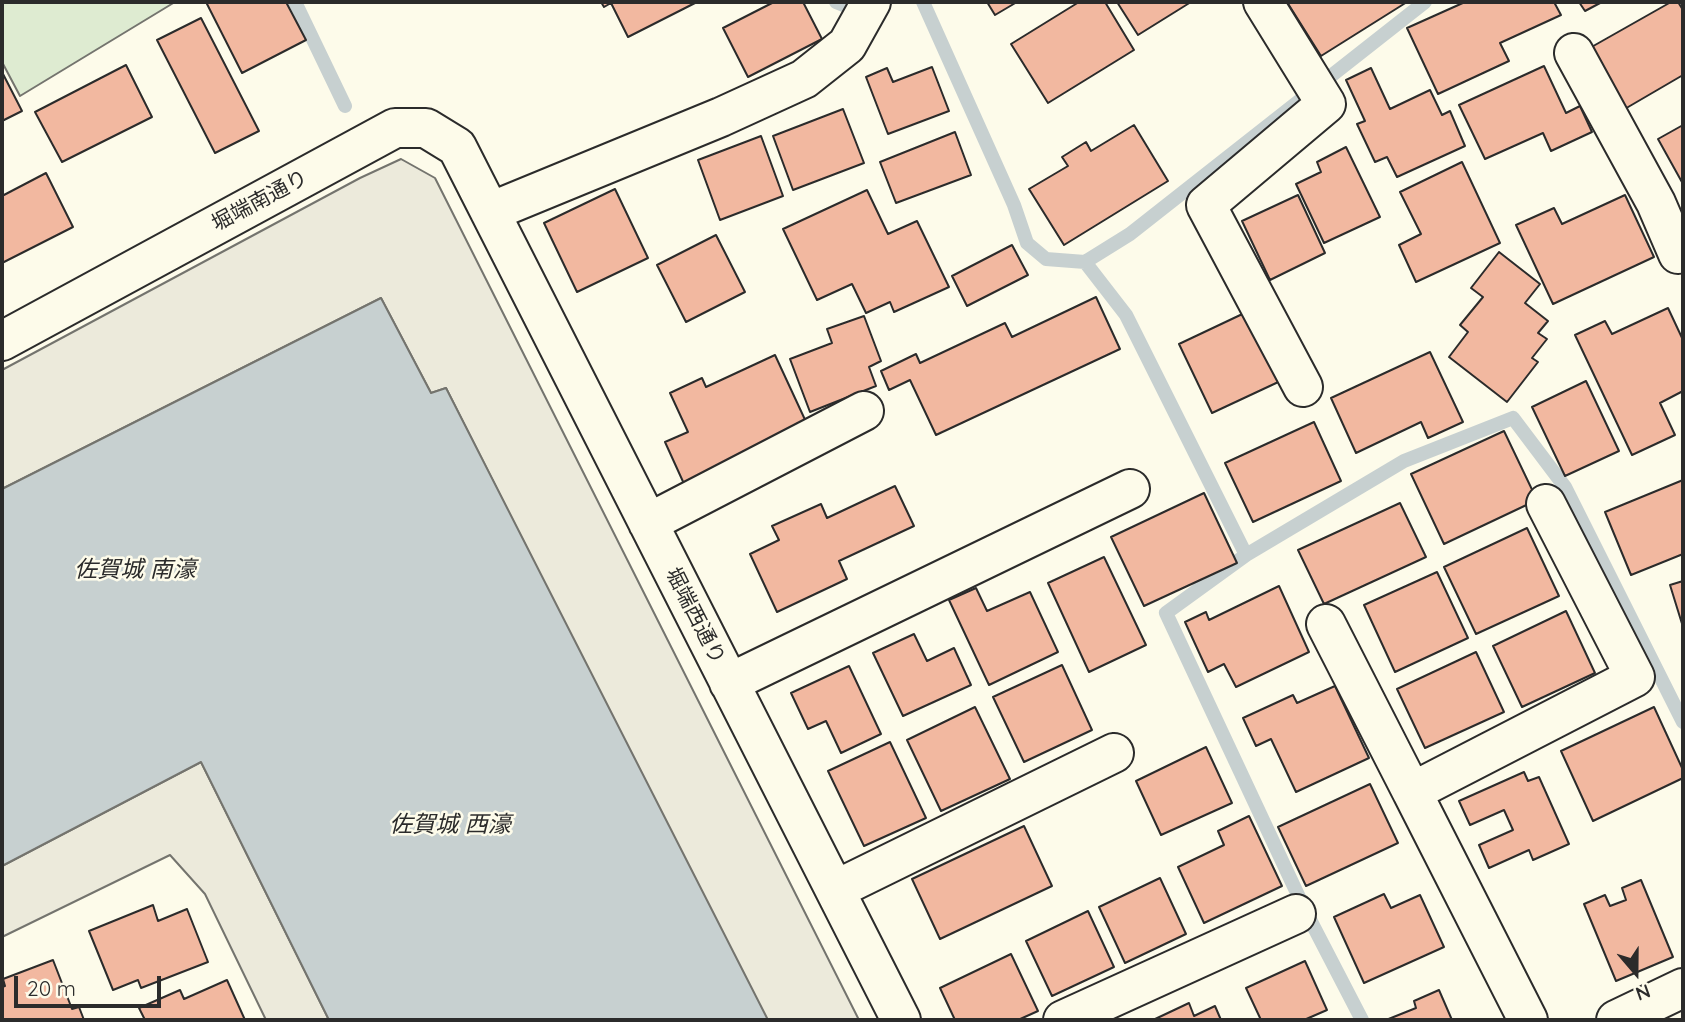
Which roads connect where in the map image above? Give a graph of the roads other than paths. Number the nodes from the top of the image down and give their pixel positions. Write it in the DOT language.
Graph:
graph roads {
  1 [pos="870,2"];
  2 [pos="1263,2"];
  3 [pos="1574,52"];
  4 [pos="490,212"];
  5 [pos="1682,262"];
  6 [pos="2,341"];
  7 [pos="1303,387"];
  8 [pos="864,411"];
  9 [pos="1130,489"];
  10 [pos="1546,504"];
  11 [pos="648,523"];
  12 [pos="1326,624"];
  13 [pos="729,683"];
  14 [pos="1114,753"];
  15 [pos="1412,792"];
  16 [pos="835,890"];
  17 [pos="1296,914"];
  18 [pos="1683,988"];
  19 [pos="901,1020"];
  20 [pos="1063,1020"];
  21 [pos="1528,1020"];
  22 [pos="1616,1020"];
  1 -- 4 [label="street"];
  2 -- 7 [label="street"];
  3 -- 5 [label="street"];
  4 -- 6 [label="street, 堀端南通り"];
  4 -- 11 [label="street, 堀端西通り"];
  8 -- 11 [label="street"];
  9 -- 13 [label="street"];
  10 -- 15 [label="street"];
  11 -- 13 [label="street, 堀端西通り"];
  12 -- 15 [label="street"];
  13 -- 16 [label="street, 堀端西通り"];
  14 -- 16 [label="street"];
  15 -- 21 [label="street"];
  16 -- 19 [label="street, 堀端西通り"];
  17 -- 20 [label="street"];
  18 -- 22 [label="street"];
}
